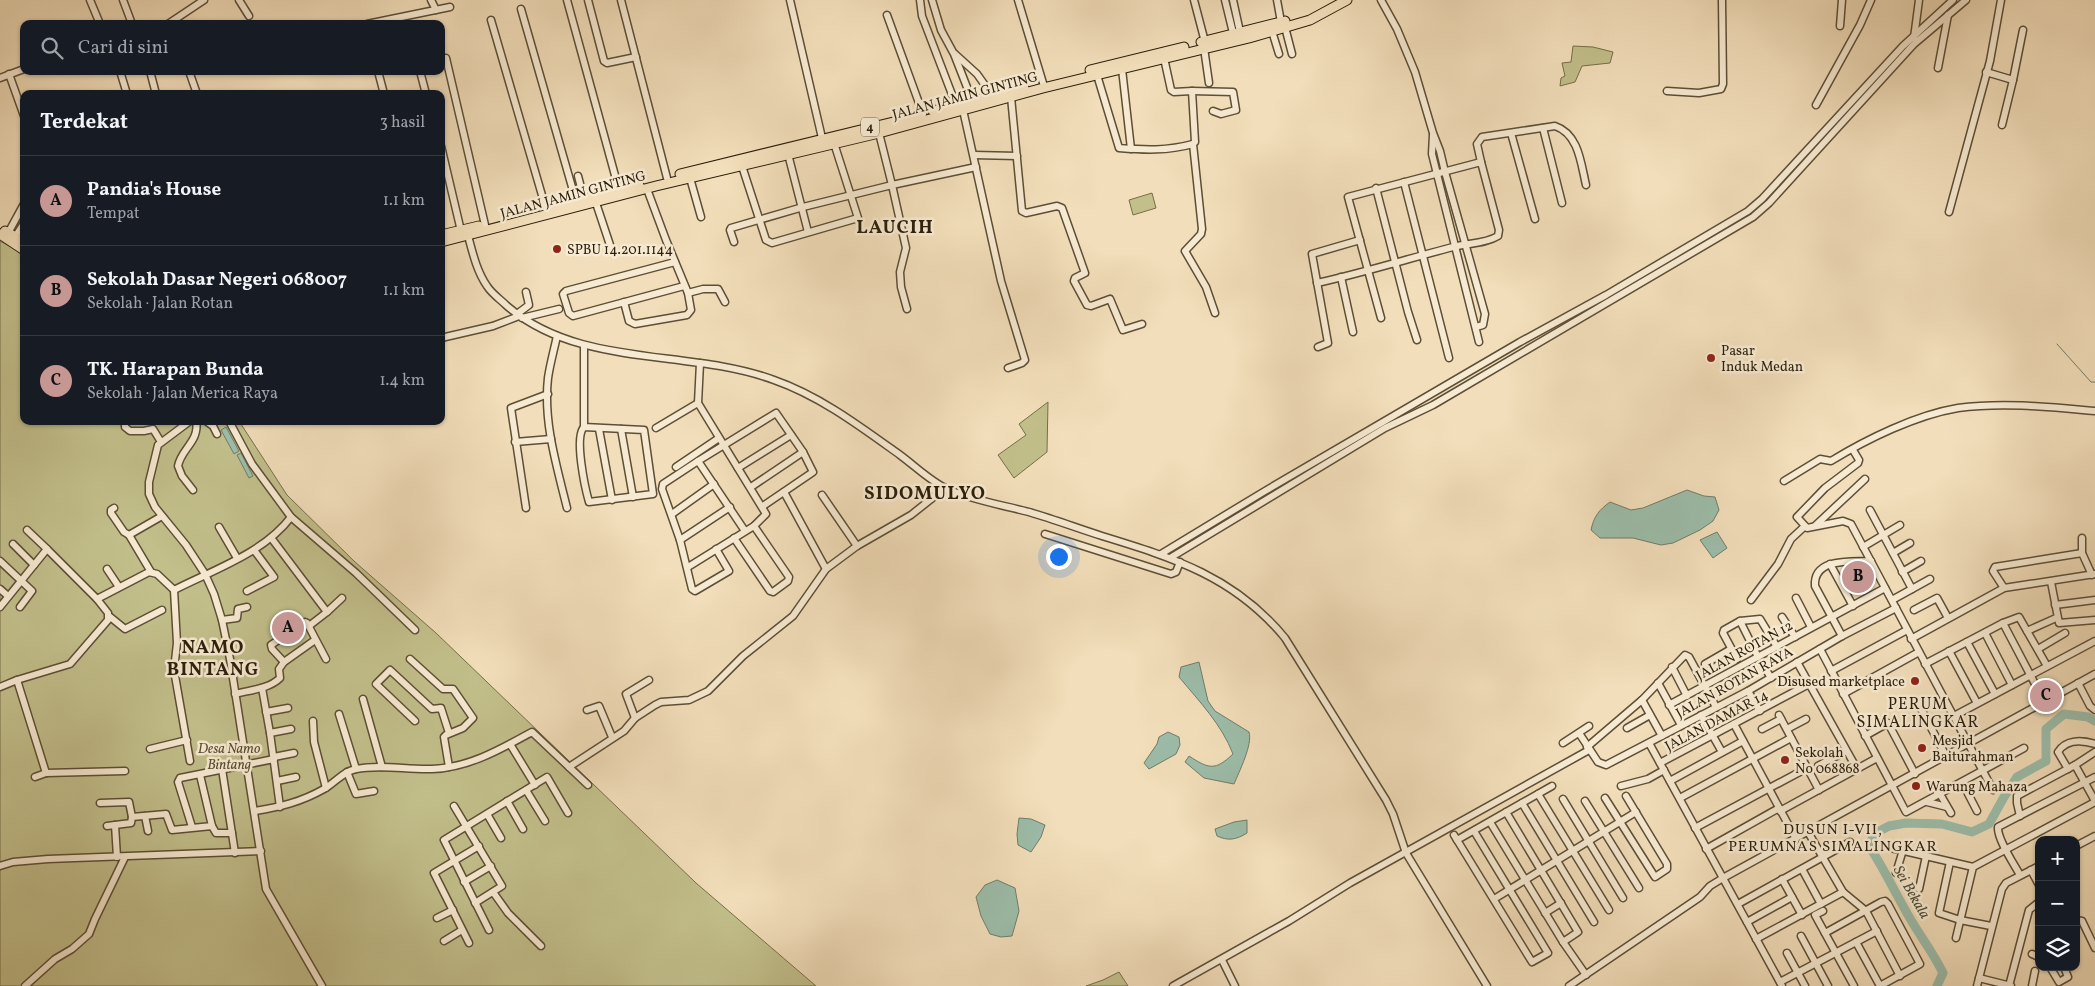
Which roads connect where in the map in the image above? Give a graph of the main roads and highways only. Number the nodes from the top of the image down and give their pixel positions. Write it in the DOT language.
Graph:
graph roads {
  1 [pos="1336,0"];
  2 [pos="1347,0"];
  3 [pos="1283,24"];
  4 [pos="1236,35"];
  5 [pos="1204,45"];
  6 [pos="959,107"];
  7 [pos="829,139"];
  8 [pos="464,233"];
  9 [pos="6,234"];
  10 [pos="445,235"];
  11 [pos="20,240"];
  12 [pos="445,240"];
  13 [pos="20,246"];
  1 -- 3 [label="highway, JALAN JAMIN GINTING / 4"];
  2 -- 3 [label="highway, JALAN JAMIN GINTING / 4"];
  3 -- 4 [label="highway, JALAN JAMIN GINTING / 4"];
  3 -- 4 [label="highway, JALAN JAMIN GINTING / 4"];
  4 -- 5 [label="highway, JALAN JAMIN GINTING / 4"];
  5 -- 6 [label="highway, JALAN JAMIN GINTING / 4"];
  5 -- 6 [label="highway, JALAN JAMIN GINTING / 4"];
  6 -- 7 [label="highway, JALAN JAMIN GINTING / 4"];
  6 -- 7 [label="highway, JALAN JAMIN GINTING / 4"];
  7 -- 8 [label="highway, JALAN JAMIN GINTING / 4"];
  7 -- 8 [label="highway, JALAN JAMIN GINTING / 4"];
  8 -- 10 [label="highway, JALAN JAMIN GINTING / 4"];
  8 -- 12 [label="highway, JALAN JAMIN GINTING / 4"];
  9 -- 11 [label="highway"];
  9 -- 13 [label="highway"];
}
